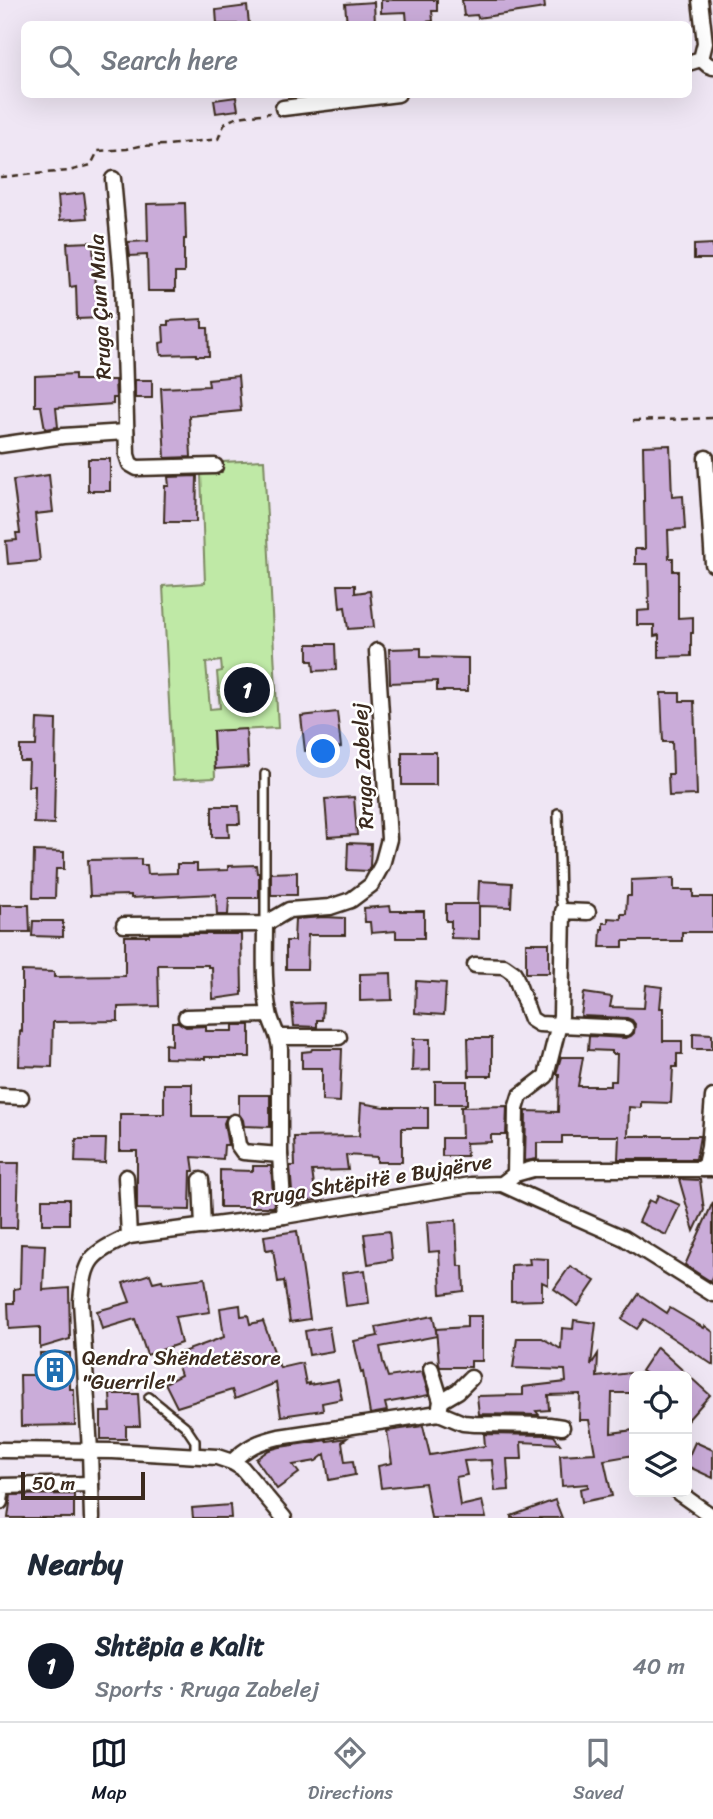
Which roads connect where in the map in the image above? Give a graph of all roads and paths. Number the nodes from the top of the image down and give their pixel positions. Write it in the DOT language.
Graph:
graph roads {
  1 [pos="700,0"];
  2 [pos="701,63"];
  3 [pos="365,98"];
  4 [pos="283,108"];
  5 [pos="0,177"];
  6 [pos="113,179"];
  7 [pos="713,418"];
  8 [pos="633,421"];
  9 [pos="127,432"];
  10 [pos="0,445"];
  11 [pos="706,458"];
  12 [pos="215,466"];
  13 [pos="713,564"];
  14 [pos="377,651"];
  15 [pos="265,774"];
  16 [pos="558,813"];
  17 [pos="563,911"];
  18 [pos="588,912"];
  19 [pos="265,924"];
  20 [pos="124,925"];
  21 [pos="475,965"];
  22 [pos="269,1016"];
  23 [pos="186,1017"];
  24 [pos="558,1025"];
  25 [pos="626,1028"];
  26 [pos="279,1037"];
  27 [pos="339,1037"];
  28 [pos="0,1096"];
  29 [pos="21,1097"];
  30 [pos="713,1097"];
  31 [pos="234,1122"];
  32 [pos="280,1155"];
  33 [pos="709,1169"];
  34 [pos="515,1174"];
  35 [pos="126,1177"];
  36 [pos="201,1180"];
  37 [pos="502,1184"];
  38 [pos="284,1216"];
  39 [pos="203,1227"];
  40 [pos="129,1236"];
  41 [pos="713,1294"];
  42 [pos="431,1369"];
  43 [pos="471,1378"];
  44 [pos="149,1397"];
  45 [pos="440,1407"];
  46 [pos="562,1427"];
  47 [pos="0,1450"];
  48 [pos="90,1451"];
  49 [pos="195,1454"];
  50 [pos="232,1462"];
  51 [pos="91,1484"];
  52 [pos="685,1497"];
  53 [pos="0,1502"];
  54 [pos="713,1517"];
  55 [pos="92,1518"];
  56 [pos="284,1518"];
  1 -- 2 [label="street"];
  3 -- 4 [label="street"];
  4 -- 5 [label="path"];
  6 -- 9 [label="street, Rruga Çun Mula"];
  7 -- 8 [label="path"];
  9 -- 10 [label="street"];
  9 -- 12 [label="street, Rruga Çun Mula"];
  11 -- 13 [label="street"];
  14 -- 19 [label="street, Rruga Zabelej"];
  15 -- 19 [label="lane"];
  16 -- 17 [label="lane"];
  17 -- 18 [label="street"];
  17 -- 24 [label="street"];
  19 -- 20 [label="street, Rruga Zabelej"];
  19 -- 22 [label="street"];
  21 -- 24 [label="street"];
  22 -- 23 [label="street"];
  22 -- 26 [label="street"];
  24 -- 25 [label="street"];
  24 -- 34 [label="street"];
  26 -- 27 [label="street"];
  26 -- 32 [label="street"];
  28 -- 29 [label="street"];
  30 -- 33 [label="street"];
  31 -- 32 [label="street"];
  32 -- 38 [label="street"];
  33 -- 34 [label="street, Rruga Shtëpitë e Bujqërve"];
  34 -- 37 [label="street, Rruga Shtëpitë e Bujqërve"];
  35 -- 40 [label="street"];
  36 -- 39 [label="street"];
  37 -- 38 [label="street, Rruga Shtëpitë e Bujqërve"];
  37 -- 41 [label="street"];
  38 -- 39 [label="street, Rruga Shtëpitë e Bujqërve"];
  39 -- 40 [label="street, Rruga Shtëpitë e Bujqërve"];
  40 -- 48 [label="street, Rruga Shtëpitë e Bujqërve"];
  42 -- 45 [label="street"];
  43 -- 45 [label="street"];
  44 -- 49 [label="lane"];
  45 -- 46 [label="street"];
  45 -- 50 [label="street"];
  47 -- 48 [label="street"];
  48 -- 49 [label="street"];
  48 -- 51 [label="street, Rruga Shtëpitë e Bujqërve"];
  49 -- 50 [label="street"];
  50 -- 56 [label="street"];
  51 -- 53 [label="street"];
  51 -- 55 [label="street, Rruga Shtëpitë e Bujqërve"];
  52 -- 54 [label="street"];
}
